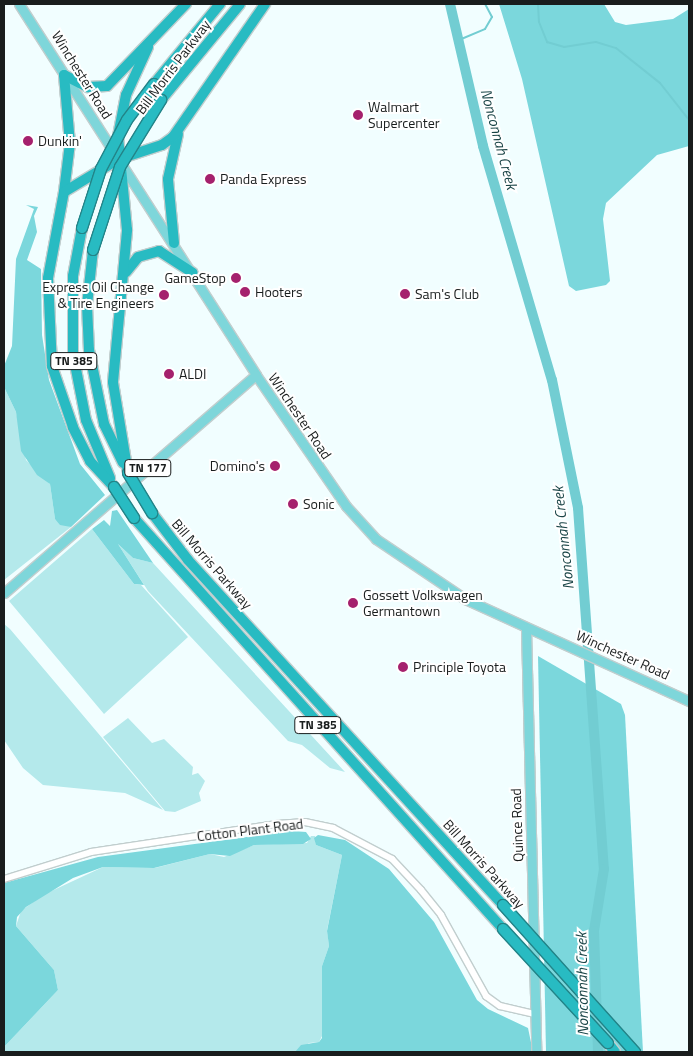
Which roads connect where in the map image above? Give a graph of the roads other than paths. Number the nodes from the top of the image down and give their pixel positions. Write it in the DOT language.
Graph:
graph roads {
  1 [pos="19,4"];
  2 [pos="186,4"];
  3 [pos="220,4"];
  4 [pos="240,4"];
  5 [pos="265,4"];
  6 [pos="148,46"];
  7 [pos="64,75"];
  8 [pos="184,120"];
  9 [pos="119,158"];
  10 [pos="64,192"];
  11 [pos="174,243"];
  12 [pos="126,272"];
  13 [pos="193,273"];
  14 [pos="256,375"];
  15 [pos="128,473"];
  16 [pos="114,487"];
  17 [pos="4,593"];
  18 [pos="526,628"];
  19 [pos="689,701"];
  20 [pos="4,879"];
  21 [pos="535,1014"];
  22 [pos="536,1052"];
  23 [pos="615,1052"];
  24 [pos="635,1052"];
  1 -- 7 [label="main road, Winchester Road"];
  2 -- 6 [label="highway"];
  3 -- 16 [label="highway, Bill Morris Parkway / TN 385, bridge"];
  4 -- 15 [label="highway, Bill Morris Parkway / TN 385, bridge"];
  5 -- 8 [label="highway"];
  6 -- 7 [label="highway"];
  6 -- 9 [label="highway"];
  7 -- 9 [label="main road, Winchester Road"];
  7 -- 10 [label="highway"];
  8 -- 9 [label="highway"];
  8 -- 11 [label="highway"];
  9 -- 10 [label="highway"];
  9 -- 11 [label="main road, Winchester Road"];
  9 -- 12 [label="highway"];
  10 -- 16 [label="highway"];
  11 -- 13 [label="main road, Winchester Road"];
  12 -- 13 [label="highway"];
  12 -- 15 [label="highway"];
  13 -- 14 [label="main road, Winchester Road"];
  14 -- 17 [label="main road, TN 177"];
  14 -- 18 [label="main road, Winchester Road"];
  15 -- 24 [label="highway, Bill Morris Parkway / TN 385, bridge"];
  16 -- 23 [label="highway, Bill Morris Parkway / TN 385, bridge"];
  18 -- 19 [label="main road, Winchester Road"];
  18 -- 21 [label="main road, Quince Road"];
  20 -- 21 [label="street, Cotton Plant Road"];
  21 -- 22 [label="main road, Quince Road"];
}
